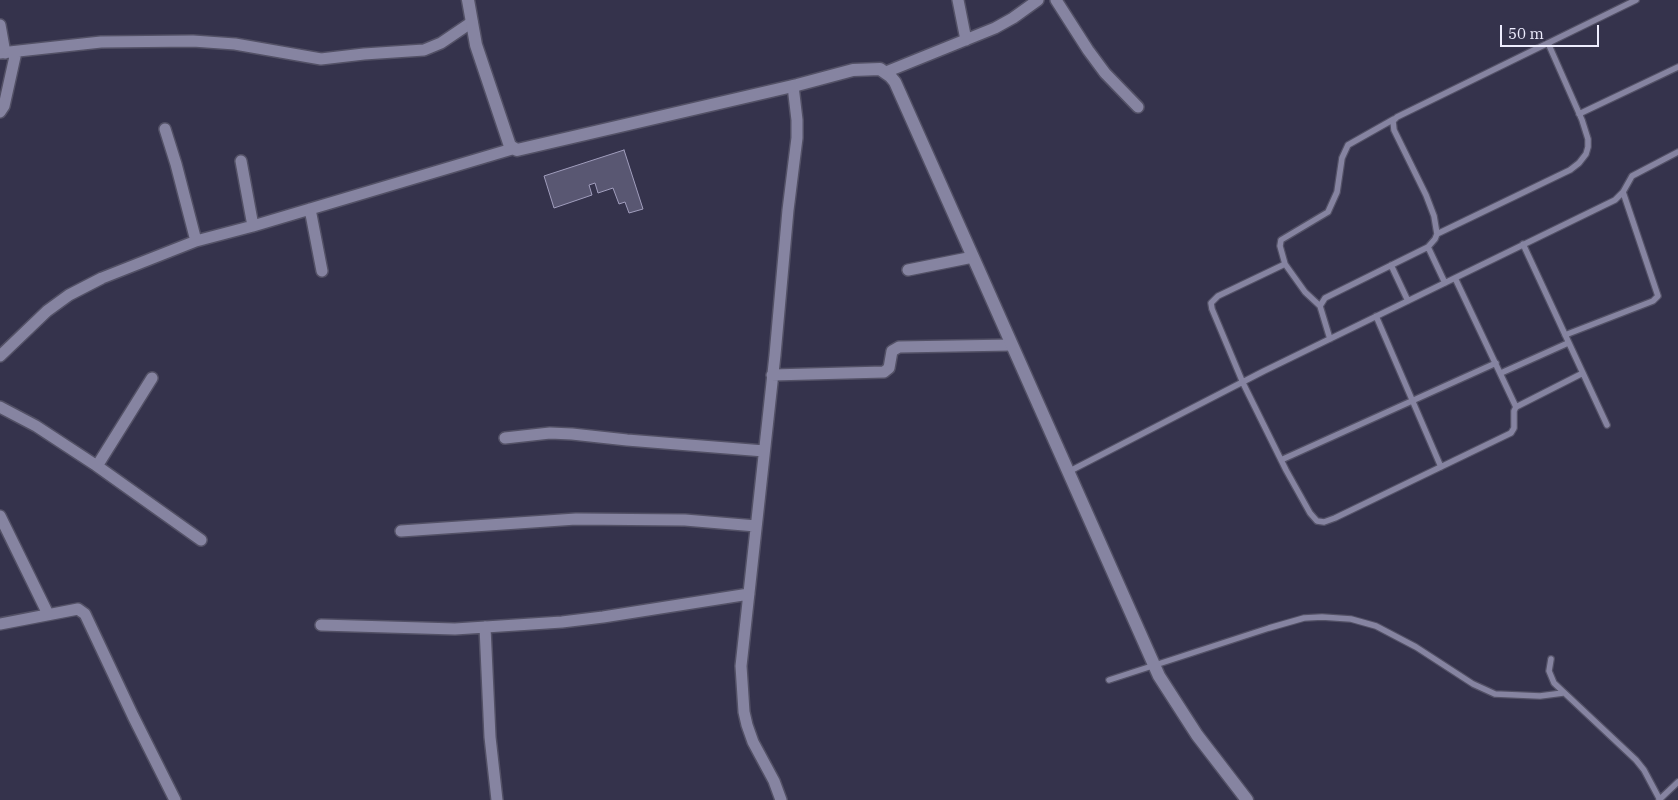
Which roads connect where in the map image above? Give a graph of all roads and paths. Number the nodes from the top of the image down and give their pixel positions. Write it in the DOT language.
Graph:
graph roads {
  1 [pos="468,0"];
  2 [pos="958,0"];
  3 [pos="1038,0"];
  4 [pos="1056,0"];
  5 [pos="1636,0"];
  6 [pos="472,22"];
  7 [pos="0,26"];
  8 [pos="966,40"];
  9 [pos="1548,43"];
  10 [pos="7,53"];
  11 [pos="1678,67"];
  12 [pos="886,72"];
  13 [pos="793,86"];
  14 [pos="1138,107"];
  15 [pos="0,112"];
  16 [pos="1579,114"];
  17 [pos="1394,120"];
  18 [pos="165,129"];
  19 [pos="512,149"];
  20 [pos="1678,152"];
  21 [pos="241,161"];
  22 [pos="1623,192"];
  23 [pos="310,209"];
  24 [pos="252,226"];
  25 [pos="1437,234"];
  26 [pos="196,241"];
  27 [pos="1523,244"];
  28 [pos="1428,247"];
  29 [pos="973,257"];
  30 [pos="1285,264"];
  31 [pos="1391,265"];
  32 [pos="908,270"];
  33 [pos="322,271"];
  34 [pos="1455,278"];
  35 [pos="1445,283"];
  36 [pos="1408,301"];
  37 [pos="1320,306"];
  38 [pos="1376,316"];
  39 [pos="1565,335"];
  40 [pos="1330,339"];
  41 [pos="1568,343"];
  42 [pos="1011,345"];
  43 [pos="0,356"];
  44 [pos="1496,363"];
  45 [pos="1501,373"];
  46 [pos="1582,374"];
  47 [pos="772,375"];
  48 [pos="152,378"];
  49 [pos="1243,383"];
  50 [pos="1413,402"];
  51 [pos="0,407"];
  52 [pos="1516,407"];
  53 [pos="1607,426"];
  54 [pos="505,438"];
  55 [pos="764,451"];
  56 [pos="1281,460"];
  57 [pos="97,466"];
  58 [pos="1441,467"];
  59 [pos="1068,472"];
  60 [pos="0,516"];
  61 [pos="756,526"];
  62 [pos="401,531"];
  63 [pos="200,540"];
  64 [pos="748,594"];
  65 [pos="48,614"];
  66 [pos="0,624"];
  67 [pos="321,625"];
  68 [pos="484,627"];
  69 [pos="1551,659"];
  70 [pos="1154,665"];
  71 [pos="1109,680"];
  72 [pos="1563,693"];
  73 [pos="1678,782"];
  74 [pos="175,800"];
  75 [pos="497,800"];
  76 [pos="781,800"];
  77 [pos="1247,800"];
  78 [pos="1660,800"];
  1 -- 6 [label="main road"];
  2 -- 8 [label="street"];
  3 -- 8 [label="street"];
  4 -- 14 [label="street"];
  5 -- 9 [label="lane"];
  6 -- 10 [label="street"];
  6 -- 19 [label="main road"];
  7 -- 10 [label="street"];
  8 -- 12 [label="street"];
  9 -- 16 [label="lane"];
  9 -- 17 [label="lane"];
  10 -- 15 [label="street"];
  11 -- 16 [label="lane"];
  12 -- 13 [label="main road"];
  12 -- 29 [label="main road"];
  13 -- 19 [label="main road"];
  13 -- 47 [label="street"];
  16 -- 25 [label="lane"];
  17 -- 25 [label="lane"];
  17 -- 30 [label="lane"];
  18 -- 26 [label="street"];
  19 -- 23 [label="street"];
  20 -- 22 [label="lane"];
  21 -- 24 [label="street"];
  22 -- 27 [label="lane"];
  22 -- 39 [label="lane"];
  23 -- 24 [label="street"];
  23 -- 33 [label="street"];
  24 -- 26 [label="street"];
  25 -- 28 [label="lane"];
  26 -- 43 [label="street"];
  27 -- 34 [label="lane"];
  27 -- 39 [label="lane"];
  28 -- 31 [label="lane"];
  28 -- 35 [label="lane"];
  29 -- 32 [label="street"];
  29 -- 42 [label="main road"];
  30 -- 37 [label="lane"];
  30 -- 49 [label="lane"];
  31 -- 36 [label="lane"];
  31 -- 37 [label="lane"];
  34 -- 35 [label="lane"];
  34 -- 44 [label="lane"];
  35 -- 36 [label="lane"];
  36 -- 38 [label="lane"];
  37 -- 40 [label="lane"];
  38 -- 40 [label="lane"];
  38 -- 50 [label="lane"];
  39 -- 41 [label="lane"];
  40 -- 49 [label="lane"];
  41 -- 45 [label="lane"];
  41 -- 46 [label="lane"];
  42 -- 47 [label="street"];
  42 -- 59 [label="main road"];
  44 -- 45 [label="lane"];
  44 -- 50 [label="lane"];
  45 -- 52 [label="lane"];
  46 -- 52 [label="lane"];
  46 -- 53 [label="lane"];
  47 -- 55 [label="street"];
  48 -- 57 [label="street"];
  49 -- 56 [label="lane"];
  49 -- 59 [label="lane"];
  50 -- 56 [label="lane"];
  50 -- 58 [label="lane"];
  51 -- 57 [label="street"];
  52 -- 58 [label="lane"];
  54 -- 55 [label="street"];
  55 -- 61 [label="street"];
  56 -- 58 [label="lane"];
  57 -- 63 [label="street"];
  59 -- 70 [label="main road"];
  60 -- 65 [label="street"];
  61 -- 62 [label="street"];
  61 -- 64 [label="street"];
  64 -- 68 [label="street"];
  64 -- 76 [label="street"];
  65 -- 66 [label="street"];
  65 -- 74 [label="street"];
  67 -- 68 [label="street"];
  68 -- 75 [label="street"];
  69 -- 72 [label="lane"];
  70 -- 71 [label="lane"];
  70 -- 72 [label="lane"];
  70 -- 77 [label="main road"];
  72 -- 78 [label="lane"];
  73 -- 78 [label="lane"];
}
